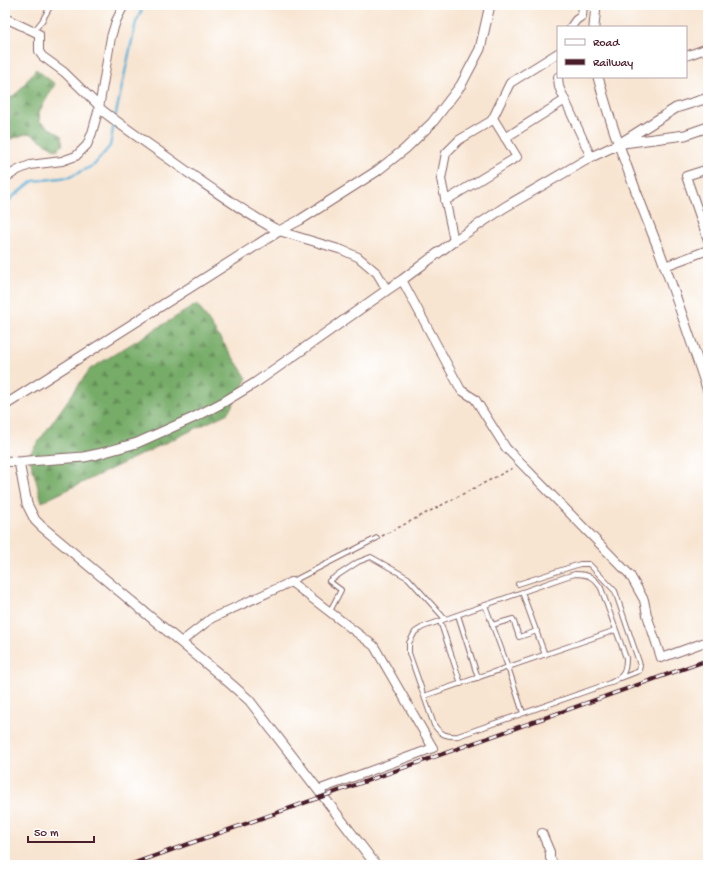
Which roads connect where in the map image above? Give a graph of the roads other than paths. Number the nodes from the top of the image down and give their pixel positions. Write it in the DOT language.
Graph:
graph roads {
  1 [pos="51,5"];
  2 [pos="124,5"];
  3 [pos="490,5"];
  4 [pos="583,5"];
  5 [pos="596,5"];
  6 [pos="5,18"];
  7 [pos="572,26"];
  8 [pos="594,26"];
  9 [pos="34,31"];
  10 [pos="708,48"];
  11 [pos="557,54"];
  12 [pos="687,56"];
  13 [pos="558,78"];
  14 [pos="598,78"];
  15 [pos="708,98"];
  16 [pos="565,100"];
  17 [pos="99,107"];
  18 [pos="493,118"];
  19 [pos="708,127"];
  20 [pos="505,138"];
  21 [pos="619,144"];
  22 [pos="591,157"];
  23 [pos="708,169"];
  24 [pos="5,178"];
  25 [pos="445,201"];
  26 [pos="279,231"];
  27 [pos="708,240"];
  28 [pos="454,241"];
  29 [pos="708,250"];
  30 [pos="665,266"];
  31 [pos="402,280"];
  32 [pos="387,290"];
  33 [pos="706,378"];
  34 [pos="708,391"];
  35 [pos="5,405"];
  36 [pos="5,461"];
  37 [pos="19,462"];
  38 [pos="377,538"];
  39 [pos="291,582"];
  40 [pos="518,584"];
  41 [pos="522,592"];
  42 [pos="485,605"];
  43 [pos="330,612"];
  44 [pos="458,614"];
  45 [pos="446,619"];
  46 [pos="440,621"];
  47 [pos="492,625"];
  48 [pos="616,630"];
  49 [pos="537,631"];
  50 [pos="708,641"];
  51 [pos="181,642"];
  52 [pos="545,654"];
  53 [pos="508,667"];
  54 [pos="478,678"];
  55 [pos="617,680"];
  56 [pos="461,684"];
  57 [pos="424,696"];
  58 [pos="523,713"];
  59 [pos="318,790"];
  60 [pos="542,833"];
  61 [pos="376,865"];
  62 [pos="554,865"];
  1 -- 9 [label="lane"];
  2 -- 17 [label="street"];
  3 -- 26 [label="street"];
  4 -- 7 [label="street"];
  5 -- 8 [label="street"];
  6 -- 9 [label="street"];
  9 -- 17 [label="street"];
  10 -- 12 [label="street"];
  11 -- 18 [label="street"];
  13 -- 16 [label="street"];
  14 -- 21 [label="street"];
  15 -- 21 [label="street"];
  16 -- 20 [label="street"];
  16 -- 22 [label="street"];
  17 -- 24 [label="street"];
  17 -- 26 [label="street"];
  18 -- 20 [label="street"];
  18 -- 25 [label="street"];
  19 -- 21 [label="street"];
  20 -- 25 [label="street"];
  21 -- 22 [label="street"];
  21 -- 30 [label="street"];
  22 -- 28 [label="street"];
  23 -- 27 [label="street"];
  25 -- 28 [label="street"];
  26 -- 32 [label="street"];
  26 -- 35 [label="street"];
  28 -- 31 [label="street"];
  29 -- 30 [label="street"];
  30 -- 33 [label="street"];
  31 -- 32 [label="street"];
  31 -- 50 [label="street"];
  32 -- 37 [label="street"];
  33 -- 34 [label="street"];
  36 -- 37 [label="street"];
  37 -- 51 [label="street"];
  38 -- 39 [label="lane"];
  39 -- 43 [label="street"];
  39 -- 51 [label="street"];
  40 -- 55 [label="lane"];
  41 -- 42 [label="lane"];
  41 -- 48 [label="lane"];
  41 -- 49 [label="lane"];
  42 -- 44 [label="lane"];
  42 -- 47 [label="lane"];
  43 -- 45 [label="lane"];
  43 -- 59 [label="street"];
  44 -- 45 [label="lane"];
  44 -- 54 [label="lane"];
  45 -- 46 [label="lane"];
  46 -- 56 [label="lane"];
  46 -- 57 [label="lane"];
  47 -- 49 [label="lane"];
  47 -- 53 [label="lane"];
  48 -- 52 [label="lane"];
  48 -- 55 [label="lane"];
  49 -- 52 [label="lane"];
  51 -- 59 [label="street"];
  52 -- 53 [label="lane"];
  53 -- 54 [label="lane"];
  53 -- 58 [label="lane"];
  54 -- 56 [label="lane"];
  55 -- 58 [label="lane"];
  56 -- 57 [label="lane"];
  57 -- 58 [label="lane"];
  59 -- 61 [label="street"];
  60 -- 62 [label="street"];
}
